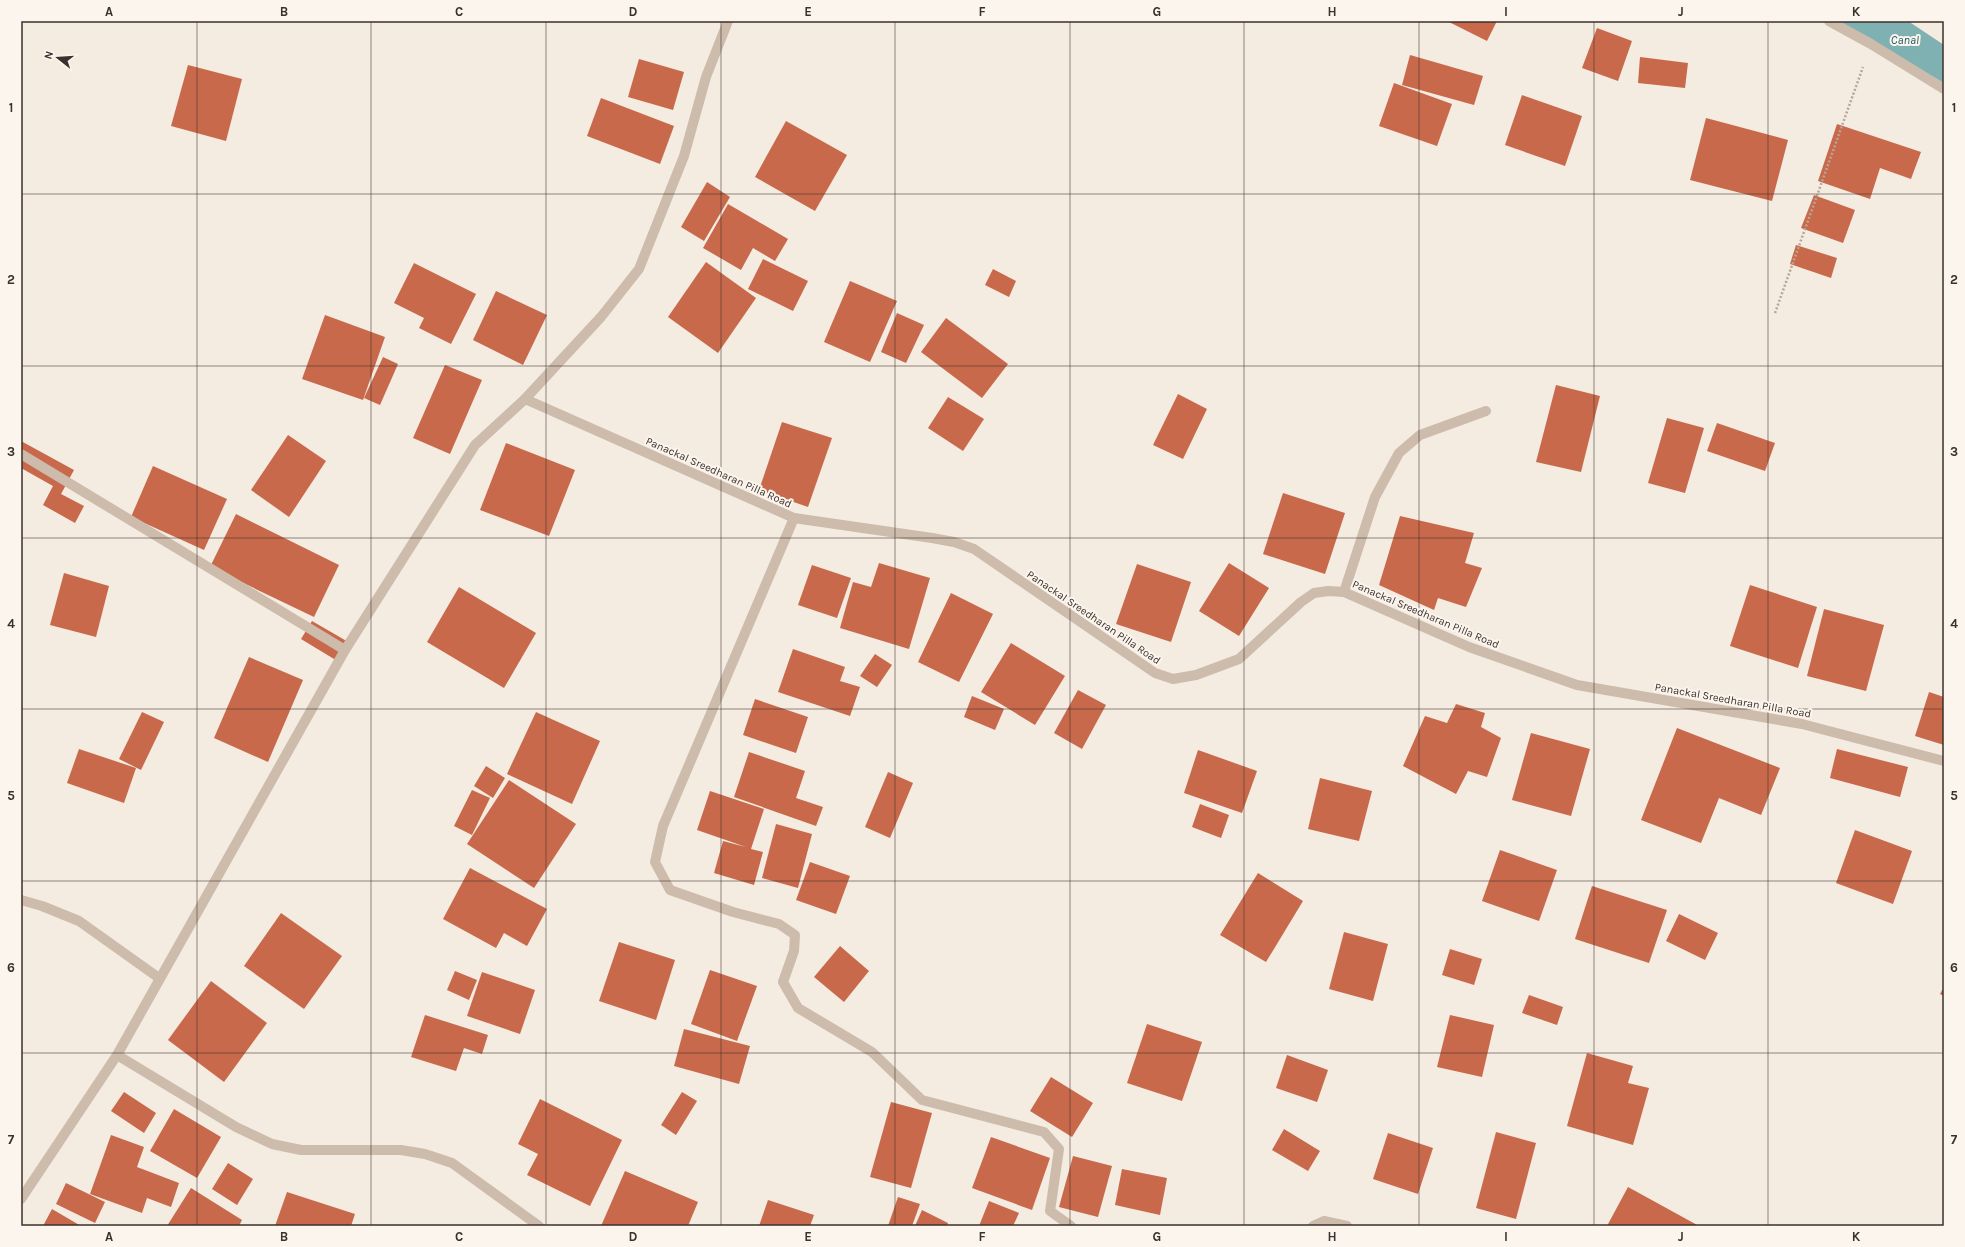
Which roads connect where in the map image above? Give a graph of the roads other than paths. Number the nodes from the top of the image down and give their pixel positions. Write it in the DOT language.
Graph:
graph roads {
  1 [pos="728,21"];
  2 [pos="1829,21"];
  3 [pos="1944,90"];
  4 [pos="525,399"];
  5 [pos="1486,411"];
  6 [pos="21,454"];
  7 [pos="794,518"];
  8 [pos="1344,592"];
  9 [pos="345,650"];
  10 [pos="1944,761"];
  11 [pos="21,900"];
  12 [pos="159,978"];
  13 [pos="117,1055"];
  14 [pos="21,1199"];
  15 [pos="540,1226"];
  16 [pos="1071,1226"];
  17 [pos="1313,1226"];
  18 [pos="1347,1226"];
  1 -- 4 [label="street"];
  2 -- 3 [label="street"];
  4 -- 7 [label="street, Panackal Sreedharan Pilla Road"];
  4 -- 9 [label="street"];
  5 -- 8 [label="street"];
  6 -- 9 [label="street"];
  7 -- 8 [label="street, Panackal Sreedharan Pilla Road"];
  7 -- 16 [label="street"];
  8 -- 10 [label="street, Panackal Sreedharan Pilla Road"];
  9 -- 12 [label="street"];
  11 -- 12 [label="street"];
  12 -- 13 [label="street"];
  13 -- 14 [label="street"];
  13 -- 15 [label="street"];
  17 -- 18 [label="street"];
}
